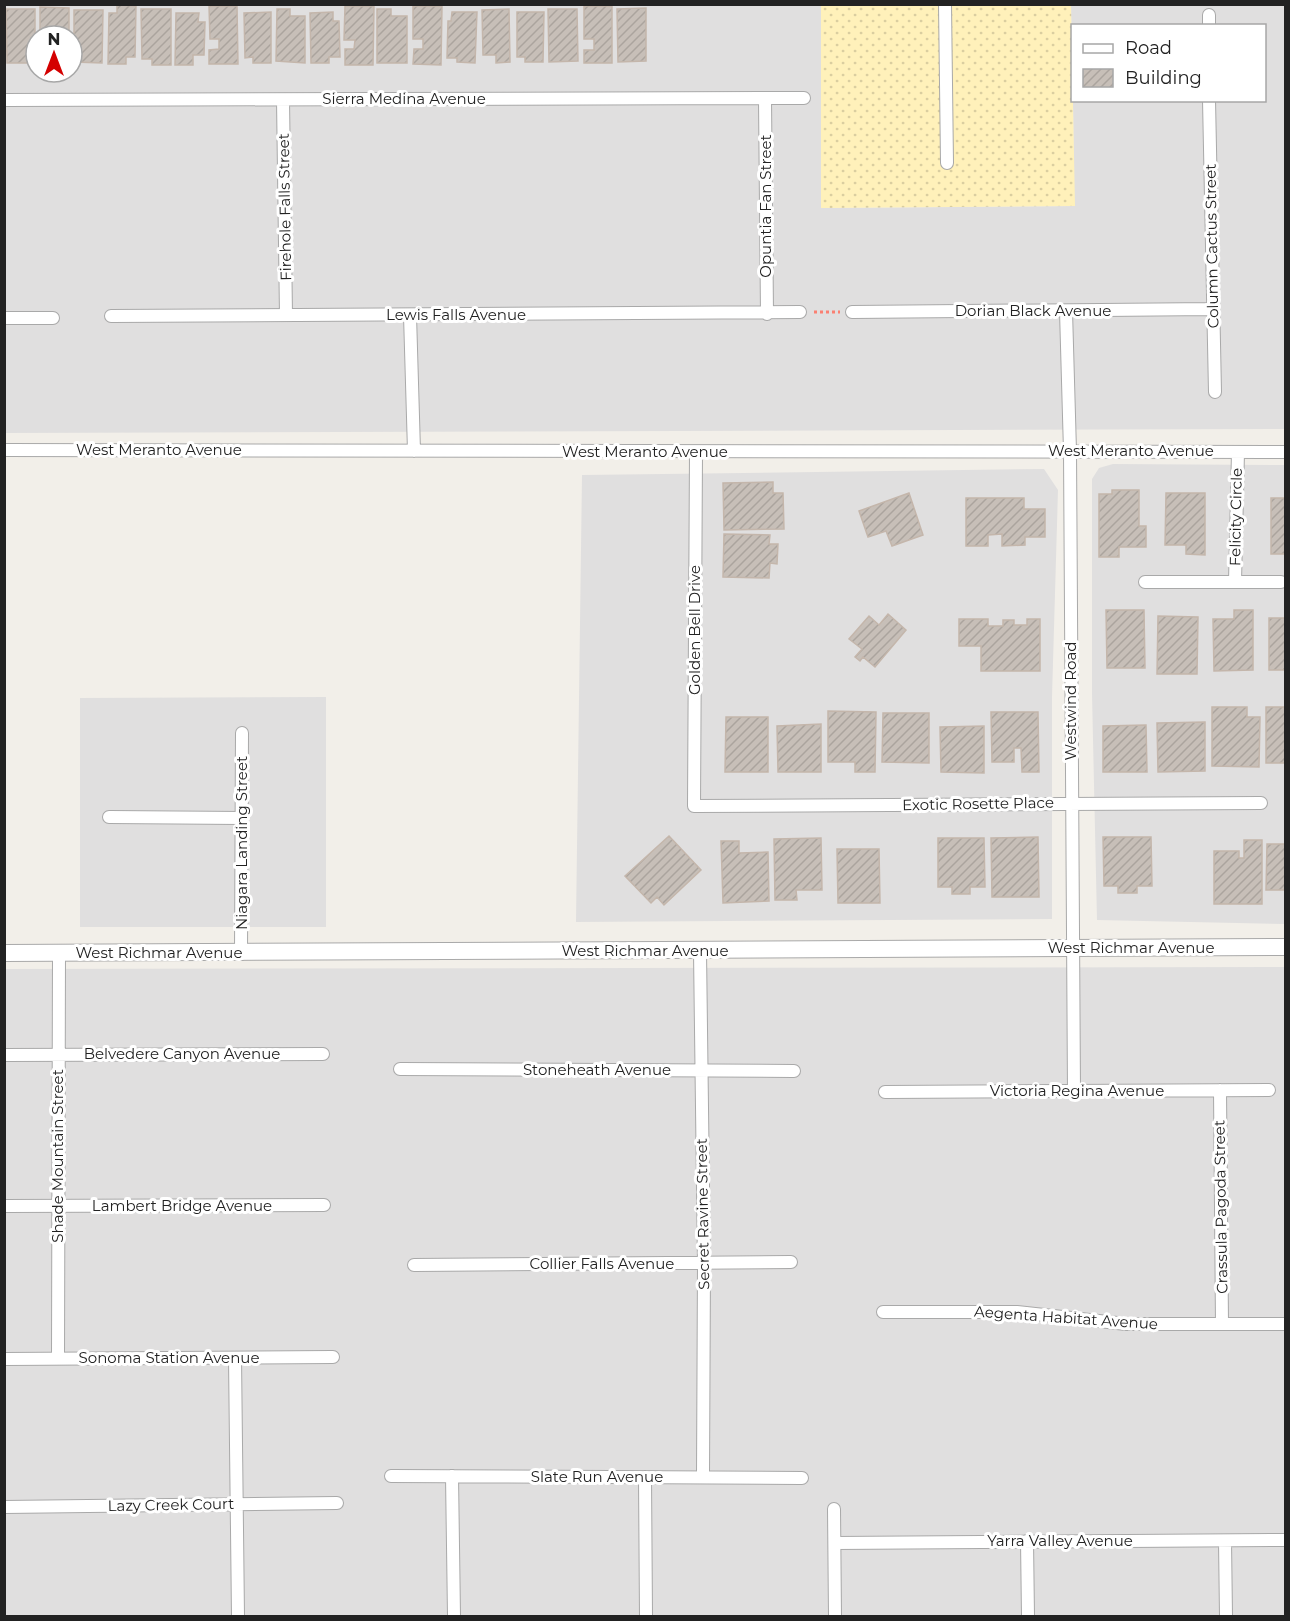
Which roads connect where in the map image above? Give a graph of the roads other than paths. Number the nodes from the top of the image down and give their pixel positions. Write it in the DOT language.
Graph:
graph roads {
  1 [pos="945,4"];
  2 [pos="804,98"];
  3 [pos="765,99"];
  4 [pos="4,100"];
  5 [pos="284,100"];
  6 [pos="1209,102"];
  7 [pos="946,163"];
  8 [pos="1213,309"];
  9 [pos="1066,310"];
  10 [pos="800,312"];
  11 [pos="852,312"];
  12 [pos="767,314"];
  13 [pos="286,315"];
  14 [pos="410,315"];
  15 [pos="111,316"];
  16 [pos="4,318"];
  17 [pos="53,318"];
  18 [pos="1215,392"];
  19 [pos="4,450"];
  20 [pos="414,450"];
  21 [pos="1070,451"];
  22 [pos="1238,452"];
  23 [pos="1286,452"];
  24 [pos="696,453"];
  25 [pos="1145,582"];
  26 [pos="1235,582"];
  27 [pos="1281,582"];
  28 [pos="242,733"];
  29 [pos="1072,803"];
  30 [pos="1261,803"];
  31 [pos="694,806"];
  32 [pos="109,817"];
  33 [pos="242,818"];
  34 [pos="1286,947"];
  35 [pos="1074,949"];
  36 [pos="700,951"];
  37 [pos="4,953"];
  38 [pos="59,953"];
  39 [pos="241,954"];
  40 [pos="323,1054"];
  41 [pos="4,1055"];
  42 [pos="58,1055"];
  43 [pos="400,1069"];
  44 [pos="702,1070"];
  45 [pos="794,1071"];
  46 [pos="1220,1090"];
  47 [pos="1269,1090"];
  48 [pos="885,1092"];
  49 [pos="1074,1092"];
  50 [pos="324,1205"];
  51 [pos="4,1206"];
  52 [pos="58,1206"];
  53 [pos="791,1262"];
  54 [pos="704,1264"];
  55 [pos="414,1265"];
  56 [pos="883,1312"];
  57 [pos="1222,1324"];
  58 [pos="1286,1324"];
  59 [pos="333,1357"];
  60 [pos="58,1358"];
  61 [pos="235,1358"];
  62 [pos="4,1359"];
  63 [pos="391,1476"];
  64 [pos="452,1476"];
  65 [pos="645,1477"];
  66 [pos="703,1477"];
  67 [pos="802,1478"];
  68 [pos="337,1503"];
  69 [pos="237,1505"];
  70 [pos="4,1507"];
  71 [pos="834,1509"];
  72 [pos="1286,1540"];
  73 [pos="1027,1541"];
  74 [pos="1225,1541"];
  75 [pos="835,1543"];
  76 [pos="238,1617"];
  77 [pos="454,1617"];
  78 [pos="646,1617"];
  79 [pos="835,1617"];
  80 [pos="1028,1617"];
  81 [pos="1226,1617"];
  1 -- 7 [label="street"];
  2 -- 3 [label="street, Sierra Medina Avenue"];
  3 -- 5 [label="street, Sierra Medina Avenue"];
  3 -- 12 [label="street, Opuntia Fan Street"];
  4 -- 5 [label="street, Sierra Medina Avenue"];
  5 -- 13 [label="street, Firehole Falls Street"];
  6 -- 8 [label="street, Column Cactus Street"];
  8 -- 9 [label="street, Dorian Black Avenue"];
  8 -- 18 [label="street, Column Cactus Street"];
  9 -- 11 [label="street, Dorian Black Avenue"];
  9 -- 21 [label="street, Westwind Road"];
  10 -- 12 [label="street, Lewis Falls Avenue"];
  12 -- 14 [label="street, Lewis Falls Avenue"];
  13 -- 14 [label="street, Lewis Falls Avenue"];
  13 -- 15 [label="street, Lewis Falls Avenue"];
  14 -- 20 [label="street"];
  16 -- 17 [label="street"];
  19 -- 20 [label="street, West Meranto Avenue"];
  20 -- 24 [label="street, West Meranto Avenue"];
  21 -- 22 [label="street, West Meranto Avenue"];
  21 -- 24 [label="street, West Meranto Avenue"];
  21 -- 29 [label="street, Westwind Road"];
  22 -- 23 [label="street, West Meranto Avenue"];
  22 -- 26 [label="street, Felicity Circle"];
  24 -- 31 [label="street, Golden Bell Drive"];
  25 -- 26 [label="street, Felicity Circle"];
  26 -- 27 [label="street, Felicity Circle"];
  28 -- 33 [label="street, Niagara Landing Street"];
  29 -- 30 [label="street, Exotic Rosette Place"];
  29 -- 31 [label="street, Exotic Rosette Place"];
  29 -- 35 [label="street, Westwind Road"];
  32 -- 33 [label="street"];
  33 -- 39 [label="street, Niagara Landing Street"];
  34 -- 35 [label="street, West Richmar Avenue"];
  35 -- 36 [label="street, West Richmar Avenue"];
  35 -- 49 [label="street, Westwind Road"];
  36 -- 39 [label="street, West Richmar Avenue"];
  36 -- 44 [label="street, Secret Ravine Street"];
  37 -- 38 [label="street, West Richmar Avenue"];
  38 -- 39 [label="street, West Richmar Avenue"];
  38 -- 42 [label="street, Shade Mountain Street"];
  40 -- 42 [label="street, Belvedere Canyon Avenue"];
  41 -- 42 [label="street, Belvedere Canyon Avenue"];
  42 -- 52 [label="street, Shade Mountain Street"];
  43 -- 44 [label="street, Stoneheath Avenue"];
  44 -- 45 [label="street, Stoneheath Avenue"];
  44 -- 54 [label="street, Secret Ravine Street"];
  46 -- 47 [label="street, Victoria Regina Avenue"];
  46 -- 49 [label="street, Victoria Regina Avenue"];
  46 -- 57 [label="street, Crassula Pagoda Street"];
  48 -- 49 [label="street, Victoria Regina Avenue"];
  50 -- 52 [label="street, Lambert Bridge Avenue"];
  51 -- 52 [label="street, Lambert Bridge Avenue"];
  52 -- 60 [label="street, Shade Mountain Street"];
  53 -- 54 [label="street, Collier Falls Avenue"];
  54 -- 55 [label="street, Collier Falls Avenue"];
  54 -- 66 [label="street, Secret Ravine Street"];
  56 -- 57 [label="street, Aegenta Habitat Avenue"];
  57 -- 58 [label="street, Aegenta Habitat Avenue"];
  59 -- 61 [label="street, Sonoma Station Avenue"];
  60 -- 61 [label="street, Sonoma Station Avenue"];
  60 -- 62 [label="street, Sonoma Station Avenue"];
  61 -- 69 [label="street"];
  63 -- 64 [label="street, Slate Run Avenue"];
  64 -- 65 [label="street, Slate Run Avenue"];
  64 -- 77 [label="street"];
  65 -- 66 [label="street, Slate Run Avenue"];
  65 -- 78 [label="street"];
  66 -- 67 [label="street, Slate Run Avenue"];
  68 -- 69 [label="street, Lazy Creek Court"];
  69 -- 70 [label="street, Lazy Creek Court"];
  69 -- 76 [label="street"];
  71 -- 75 [label="street"];
  72 -- 74 [label="street, Yarra Valley Avenue"];
  73 -- 74 [label="street, Yarra Valley Avenue"];
  73 -- 75 [label="street, Yarra Valley Avenue"];
  73 -- 80 [label="street"];
  74 -- 81 [label="street"];
  75 -- 79 [label="street"];
}
